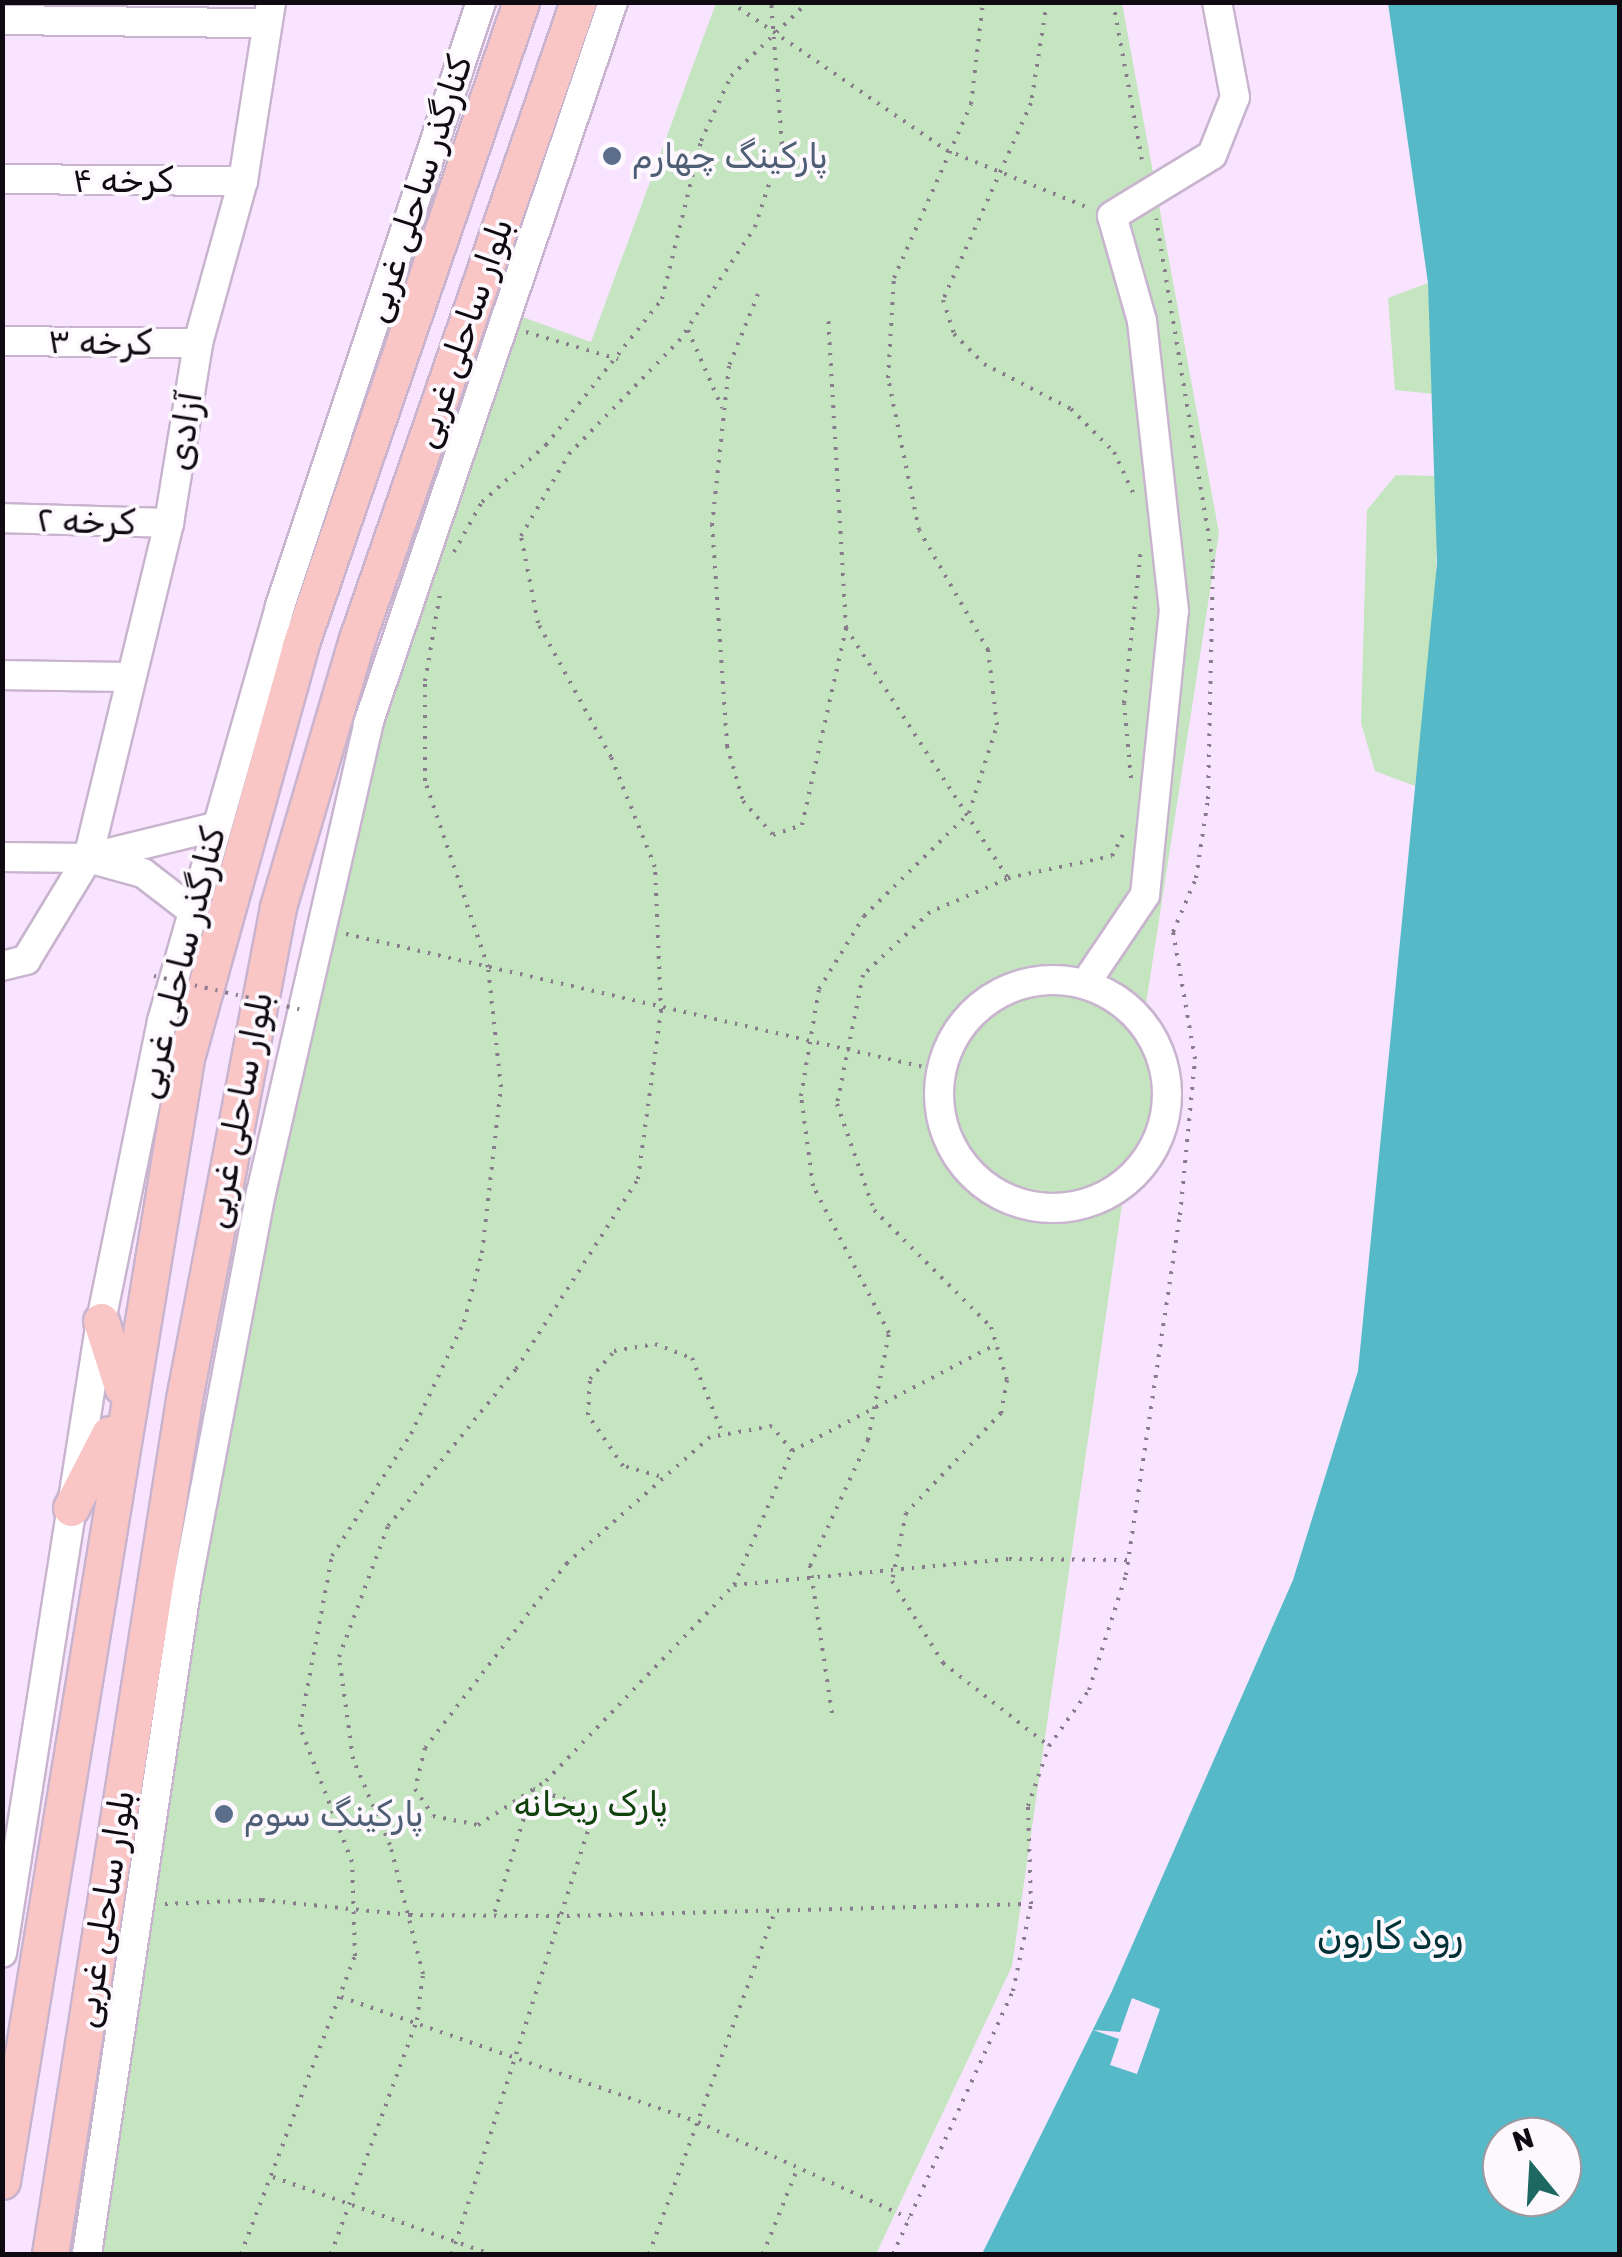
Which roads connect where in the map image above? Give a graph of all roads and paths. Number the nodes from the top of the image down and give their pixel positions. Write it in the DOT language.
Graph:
graph roads {
  1 [pos="481,2"];
  2 [pos="521,2"];
  3 [pos="578,2"];
  4 [pos="613,2"];
  5 [pos="730,2"];
  6 [pos="771,2"];
  7 [pos="808,2"];
  8 [pos="983,2"];
  9 [pos="1047,2"];
  10 [pos="1113,2"];
  11 [pos="1218,2"];
  12 [pos="268,13"];
  13 [pos="2,20"];
  14 [pos="778,31"];
  15 [pos="492,87"];
  16 [pos="543,102"];
  17 [pos="946,150"];
  18 [pos="2,179"];
  19 [pos="243,181"];
  20 [pos="1148,194"];
  21 [pos="1112,216"];
  22 [pos="758,294"];
  23 [pos="828,320"];
  24 [pos="502,324"];
  25 [pos="687,329"];
  26 [pos="2,341"];
  27 [pos="198,343"];
  28 [pos="618,360"];
  29 [pos="724,412"];
  30 [pos="1139,507"];
  31 [pos="2,518"];
  32 [pos="169,523"];
  33 [pos="1142,541"];
  34 [pos="280,606"];
  35 [pos="846,628"];
  36 [pos="302,641"];
  37 [pos="262,668"];
  38 [pos="2,675"];
  39 [pos="128,677"];
  40 [pos="1131,788"];
  41 [pos="969,814"];
  42 [pos="1132,819"];
  43 [pos="214,827"];
  44 [pos="2,857"];
  45 [pos="88,858"];
  46 [pos="1008,878"];
  47 [pos="191,910"];
  48 [pos="322,928"];
  49 [pos="2,966"];
  50 [pos="488,968"];
  51 [pos="154,976"];
  52 [pos="1085,984"];
  53 [pos="307,1011"];
  54 [pos="661,1011"];
  55 [pos="810,1041"];
  56 [pos="845,1048"];
  57 [pos="941,1071"];
  58 [pos="101,1321"];
  59 [pos="997,1344"];
  60 [pos="124,1400"];
  61 [pos="874,1410"];
  62 [pos="722,1432"];
  63 [pos="792,1451"];
  64 [pos="660,1476"];
  65 [pos="71,1508"];
  66 [pos="1128,1560"];
  67 [pos="894,1569"];
  68 [pos="812,1579"];
  69 [pos="734,1585"];
  70 [pos="832,1713"];
  71 [pos="1050,1746"];
  72 [pos="533,1790"];
  73 [pos="12,1839"];
  74 [pos="1030,1904"];
  75 [pos="141,1905"];
  76 [pos="358,1910"];
  77 [pos="776,1911"];
  78 [pos="494,1914"];
  79 [pos="410,1915"];
  80 [pos="567,1916"];
  81 [pos="2,1953"];
  82 [pos="341,1997"];
  83 [pos="417,2020"];
  84 [pos="518,2057"];
  85 [pos="698,2122"];
  86 [pos="798,2167"];
  87 [pos="274,2177"];
  88 [pos="2,2182"];
  89 [pos="350,2202"];
  90 [pos="909,2218"];
  91 [pos="457,2242"];
  92 [pos="50,2254"];
  93 [pos="87,2254"];
  94 [pos="241,2254"];
  95 [pos="331,2254"];
  96 [pos="452,2254"];
  97 [pos="490,2254"];
  98 [pos="649,2254"];
  99 [pos="763,2254"];
  100 [pos="893,2254"];
  1 -- 34 [label="street, کنارگذر ساحلی غربی"];
  2 -- 15 [label="main road, بلوار ساحلی غربی"];
  3 -- 16 [label="main road, بلوار ساحلی غربی"];
  4 -- 24 [label="street"];
  5 -- 14 [label="path"];
  6 -- 14 [label="path"];
  7 -- 14 [label="path"];
  8 -- 17 [label="path"];
  9 -- 30 [label="path"];
  10 -- 20 [label="path"];
  11 -- 20 [label="street"];
  12 -- 13 [label="street"];
  12 -- 19 [label="street, آزادی"];
  14 -- 17 [label="path"];
  14 -- 25 [label="path"];
  14 -- 28 [label="path"];
  15 -- 16 [label="main road"];
  15 -- 36 [label="main road, بلوار ساحلی غربی"];
  16 -- 92 [label="main road, بلوار ساحلی غربی"];
  17 -- 21 [label="path"];
  17 -- 41 [label="path"];
  18 -- 19 [label="street, کرخه ۴"];
  19 -- 27 [label="street, آزادی"];
  20 -- 21 [label="street"];
  20 -- 66 [label="path"];
  21 -- 52 [label="street"];
  22 -- 29 [label="path"];
  23 -- 35 [label="path"];
  24 -- 28 [label="path"];
  24 -- 48 [label="street"];
  25 -- 29 [label="path"];
  25 -- 54 [label="path"];
  26 -- 27 [label="street, کرخه ۳"];
  27 -- 32 [label="street, آزادی"];
  28 -- 50 [label="path"];
  29 -- 35 [label="path"];
  31 -- 32 [label="street, کرخه ۲"];
  32 -- 39 [label="street, آزادی"];
  33 -- 40 [label="path"];
  34 -- 36 [label="main road"];
  34 -- 37 [label="street, کنارگذر ساحلی غربی"];
  35 -- 41 [label="path"];
  36 -- 37 [label="main road"];
  36 -- 60 [label="main road, بلوار ساحلی غربی"];
  37 -- 43 [label="street, کنارگذر ساحلی غربی"];
  38 -- 39 [label="street"];
  39 -- 45 [label="street, آزادی"];
  41 -- 46 [label="path"];
  41 -- 55 [label="path"];
  42 -- 46 [label="path"];
  43 -- 45 [label="street"];
  43 -- 47 [label="street, کنارگذر ساحلی غربی"];
  44 -- 45 [label="street"];
  45 -- 47 [label="street"];
  45 -- 49 [label="street, آزادی"];
  46 -- 56 [label="path"];
  47 -- 58 [label="street, کنارگذر ساحلی غربی"];
  48 -- 50 [label="path"];
  48 -- 75 [label="street"];
  50 -- 54 [label="path"];
  50 -- 76 [label="path"];
  51 -- 53 [label="path, bridge"];
  52 -- 57 [label="street"];
  52 -- 57 [label="street"];
  54 -- 55 [label="path"];
  54 -- 79 [label="path"];
  55 -- 56 [label="path"];
  55 -- 61 [label="path"];
  56 -- 57 [label="path"];
  56 -- 59 [label="path"];
  58 -- 60 [label="main road"];
  58 -- 65 [label="street, کنارگذر ساحلی غربی"];
  59 -- 61 [label="path"];
  59 -- 67 [label="path"];
  60 -- 65 [label="main road"];
  60 -- 88 [label="main road, بلوار ساحلی غربی"];
  61 -- 63 [label="path"];
  61 -- 68 [label="path"];
  62 -- 63 [label="path"];
  62 -- 64 [label="path"];
  62 -- 64 [label="path"];
  63 -- 69 [label="path"];
  64 -- 72 [label="path"];
  65 -- 73 [label="street, کنارگذر ساحلی غربی"];
  66 -- 67 [label="path"];
  66 -- 71 [label="path"];
  67 -- 68 [label="path"];
  67 -- 71 [label="path"];
  68 -- 69 [label="path"];
  68 -- 70 [label="path"];
  69 -- 72 [label="path"];
  71 -- 74 [label="path"];
  72 -- 78 [label="path"];
  72 -- 80 [label="path"];
  73 -- 81 [label="street, کنارگذر ساحلی غربی"];
  74 -- 77 [label="path"];
  74 -- 90 [label="path"];
  75 -- 76 [label="path"];
  75 -- 93 [label="street"];
  76 -- 79 [label="path"];
  76 -- 82 [label="path"];
  77 -- 80 [label="path"];
  77 -- 85 [label="path"];
  78 -- 79 [label="path"];
  78 -- 80 [label="path"];
  79 -- 83 [label="path"];
  80 -- 84 [label="path"];
  82 -- 83 [label="path"];
  82 -- 87 [label="path"];
  83 -- 84 [label="path"];
  83 -- 89 [label="path"];
  84 -- 85 [label="path"];
  84 -- 91 [label="path"];
  85 -- 86 [label="path"];
  85 -- 98 [label="path"];
  86 -- 90 [label="path"];
  86 -- 99 [label="path"];
  87 -- 89 [label="path"];
  87 -- 94 [label="path"];
  89 -- 91 [label="path"];
  89 -- 95 [label="path"];
  90 -- 100 [label="path"];
  91 -- 96 [label="path"];
  91 -- 97 [label="path"];
}
